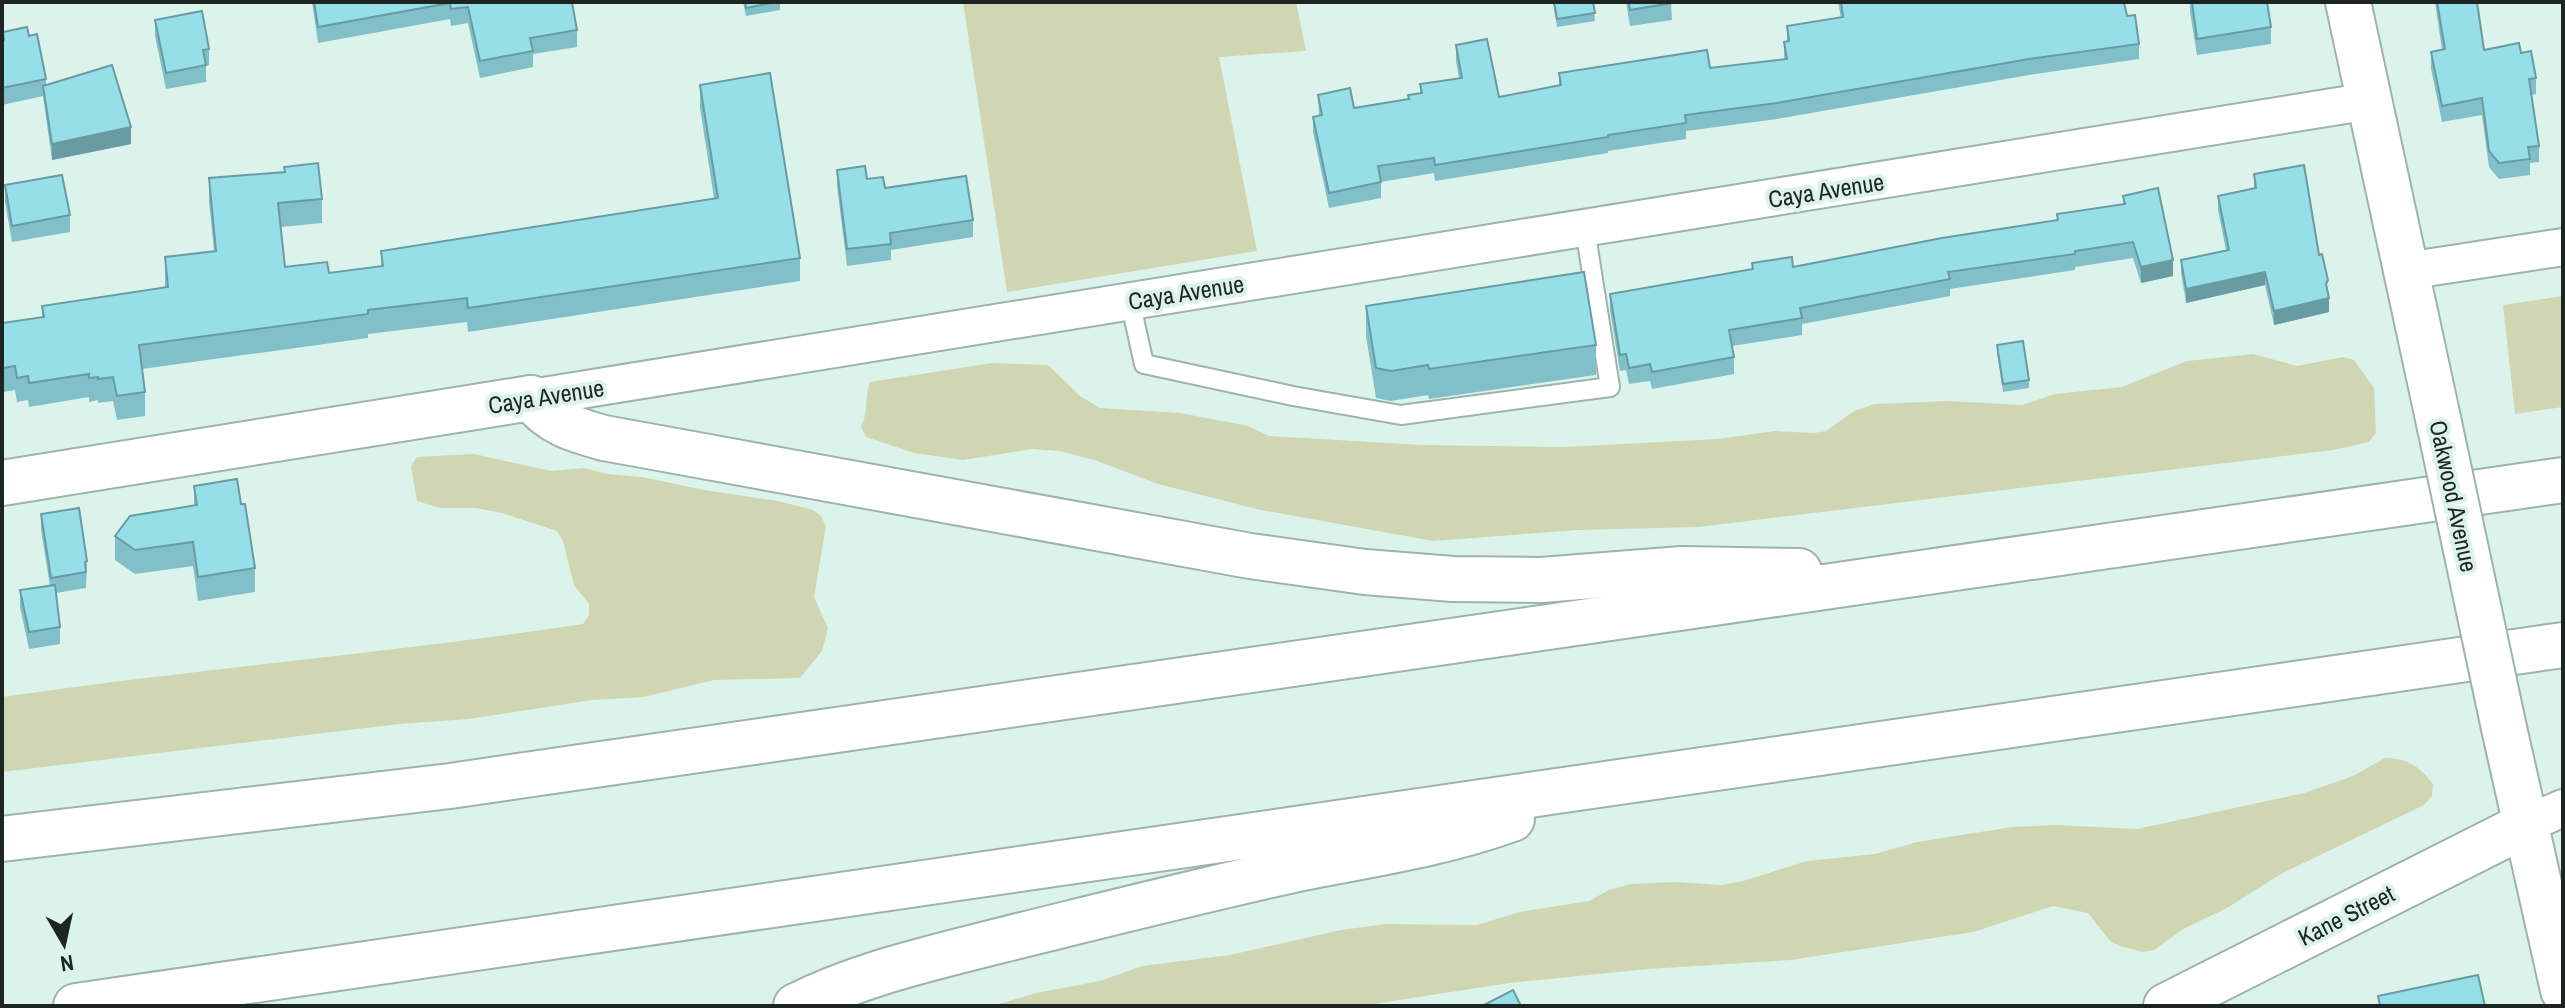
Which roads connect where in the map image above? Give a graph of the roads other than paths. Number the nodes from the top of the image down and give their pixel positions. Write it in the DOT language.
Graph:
graph roads {
  1 [pos="2348,2"];
  2 [pos="2370,101"];
  3 [pos="1585,229"];
  4 [pos="2563,247"];
  5 [pos="2406,271"];
  6 [pos="1130,301"];
  7 [pos="531,398"];
  8 [pos="2563,480"];
  9 [pos="2,483"];
  10 [pos="1881,579"];
  11 [pos="2563,645"];
  12 [pos="1596,786"];
  13 [pos="2544,816"];
  14 [pos="2,839"];
  15 [pos="2563,990"];
  16 [pos="76,1006"];
  17 [pos="796,1006"];
  18 [pos="2166,1006"];
  1 -- 2 [label="main road, Oakwood Avenue"];
  2 -- 3 [label="street, Caya Avenue"];
  2 -- 5 [label="main road, Oakwood Avenue"];
  3 -- 6 [label="street, Caya Avenue"];
  3 -- 6 [label="lane"];
  4 -- 5 [label="street"];
  5 -- 13 [label="main road, Oakwood Avenue, bridge"];
  6 -- 7 [label="street, Caya Avenue"];
  7 -- 9 [label="main road, Caya Avenue"];
  7 -- 10 [label="main road"];
  8 -- 10 [label="main road"];
  10 -- 14 [label="main road"];
  11 -- 12 [label="main road"];
  12 -- 16 [label="main road"];
  12 -- 17 [label="main road"];
  13 -- 15 [label="main road, Oakwood Avenue"];
  13 -- 18 [label="main road, Kane Street"];
}
